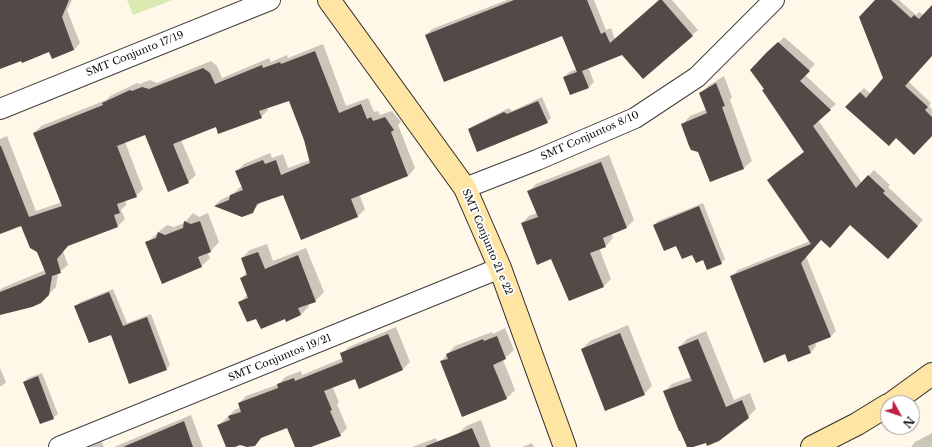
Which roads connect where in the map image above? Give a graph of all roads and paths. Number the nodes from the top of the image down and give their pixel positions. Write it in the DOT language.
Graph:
graph roads {
  1 [pos="270,0"];
  2 [pos="329,0"];
  3 [pos="774,0"];
  4 [pos="0,109"];
  5 [pos="465,188"];
  6 [pos="500,268"];
  7 [pos="932,374"];
  8 [pos="903,395"];
  9 [pos="880,410"];
  10 [pos="60,447"];
  11 [pos="566,447"];
  12 [pos="812,447"];
  1 -- 4 [label="street, SMT Conjunto 17/19"];
  2 -- 5 [label="street, SMT Conjunto 21 e 22"];
  3 -- 5 [label="street, SMT Conjuntos 8/10"];
  5 -- 6 [label="street, SMT Conjunto 21 e 22"];
  6 -- 10 [label="street, SMT Conjuntos 19/21"];
  6 -- 11 [label="street, SMT Conjunto 21 e 22"];
  7 -- 8 [label="street"];
  9 -- 12 [label="street"];
}
